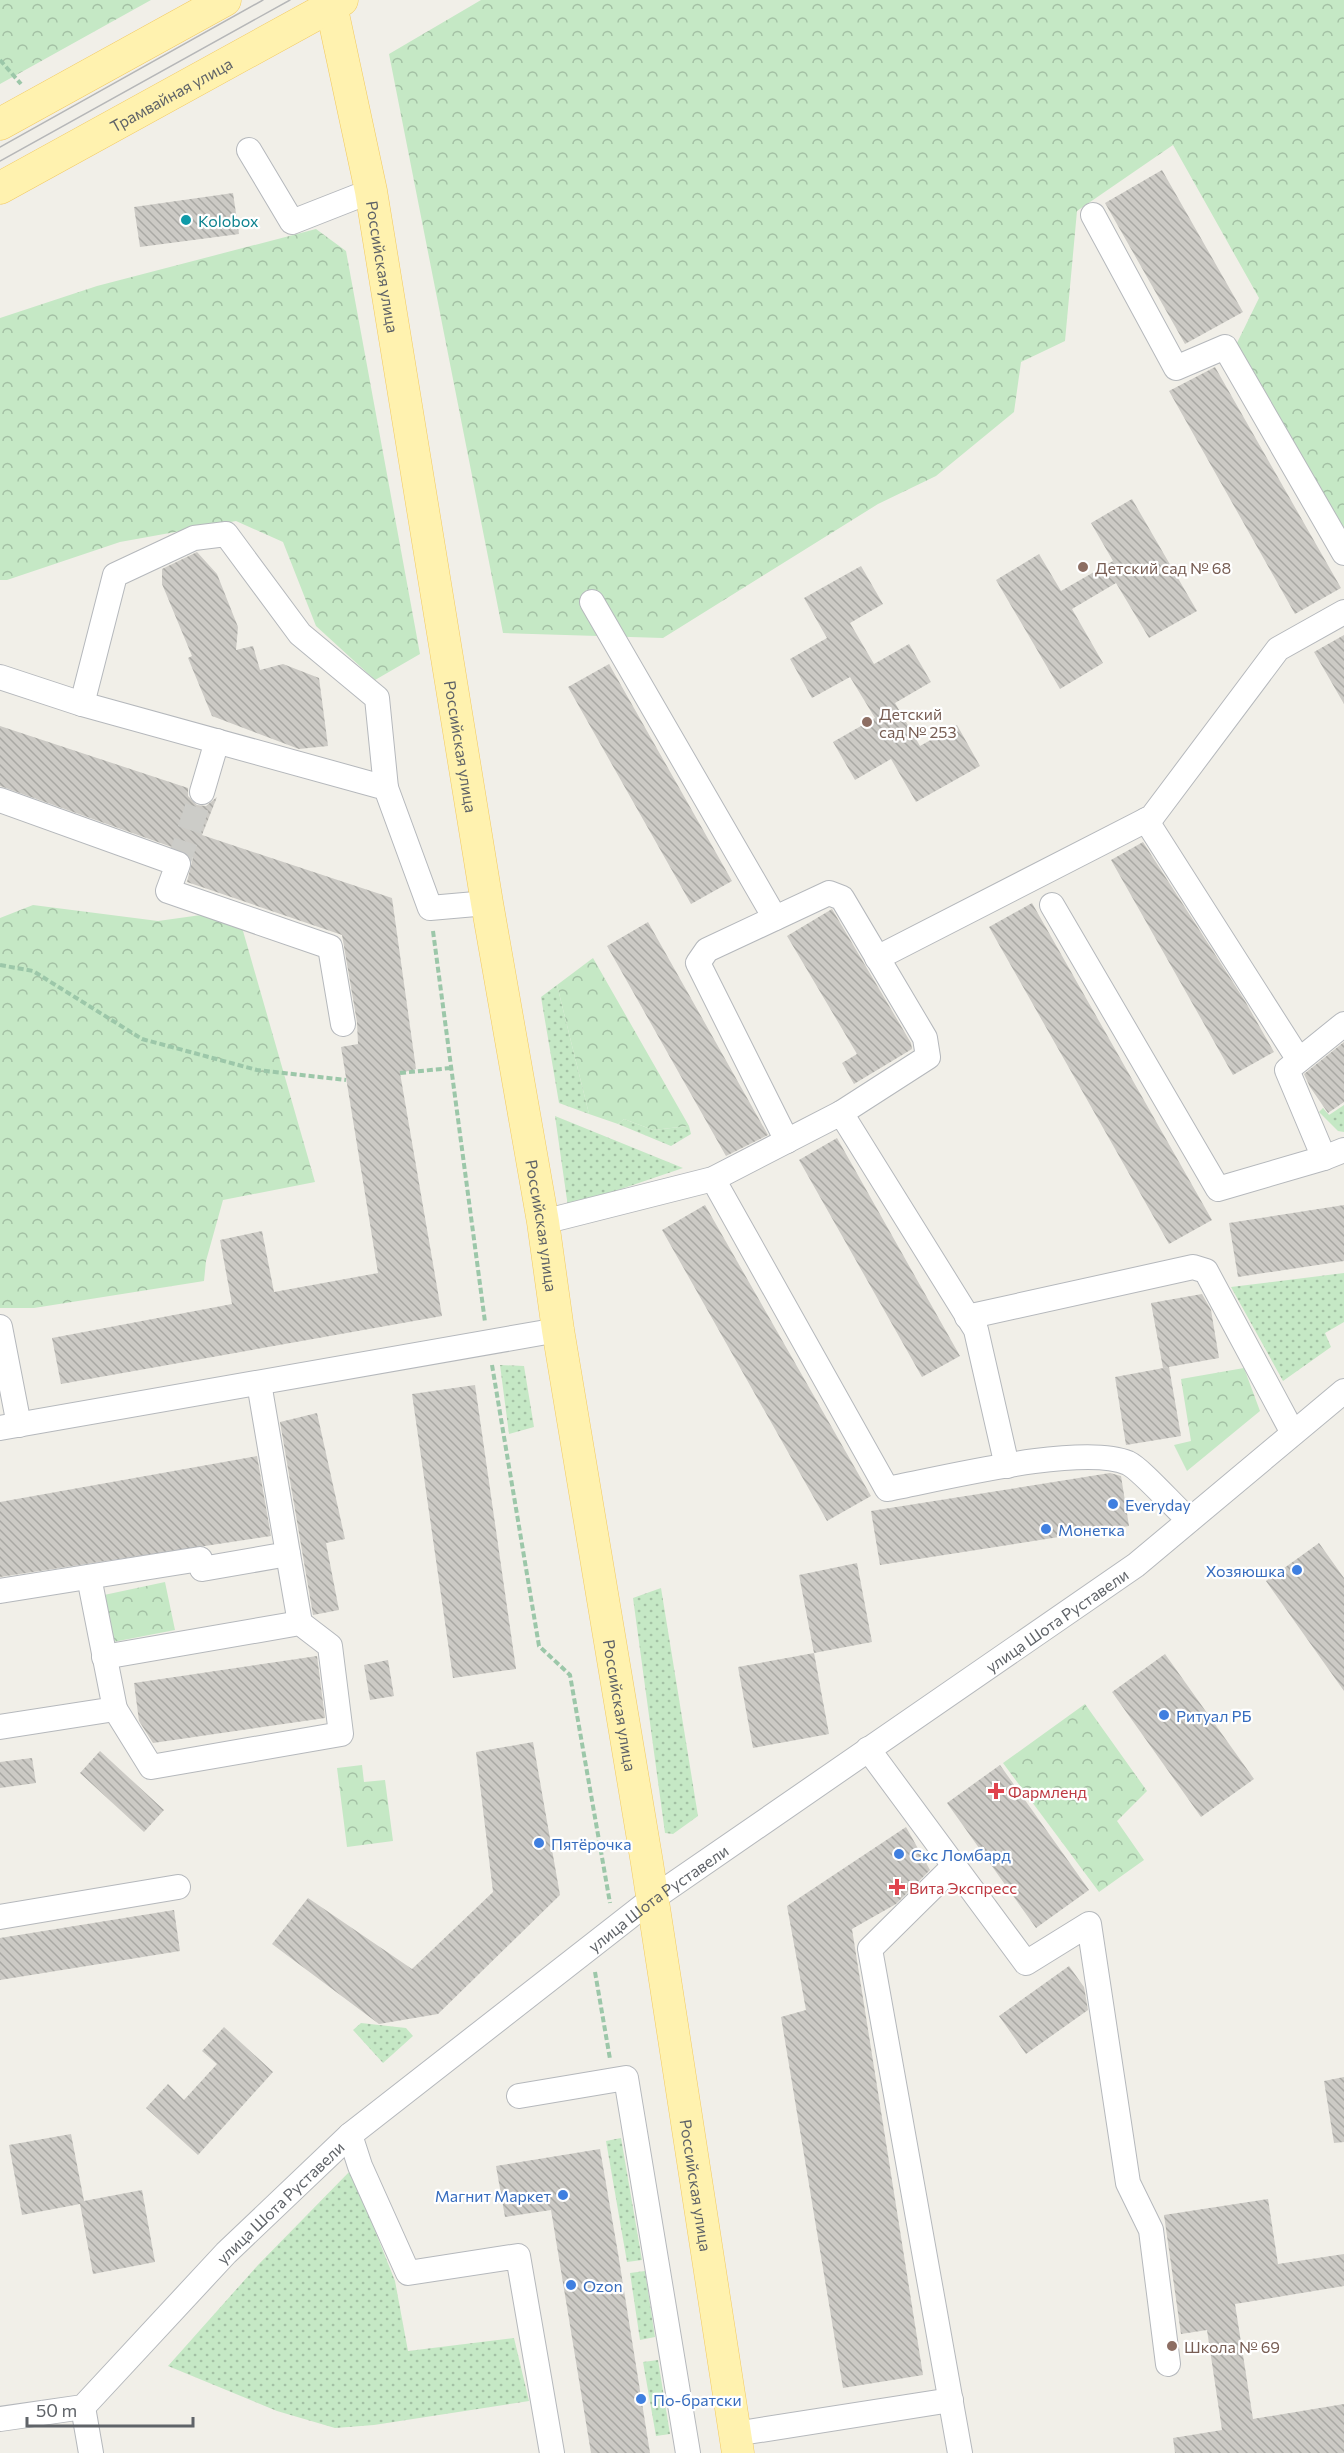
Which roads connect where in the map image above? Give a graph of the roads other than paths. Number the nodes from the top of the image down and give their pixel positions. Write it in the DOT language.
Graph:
graph roads {
  1 [pos="225,0"];
  2 [pos="335,2"];
  3 [pos="0,124"];
  4 [pos="249,150"];
  5 [pos="0,188"];
  6 [pos="371,191"];
  7 [pos="1092,215"];
  8 [pos="1344,553"];
  9 [pos="592,602"];
  10 [pos="1344,612"];
  11 [pos="0,677"];
  12 [pos="81,704"];
  13 [pos="217,741"];
  14 [pos="386,788"];
  15 [pos="202,792"];
  16 [pos="0,800"];
  17 [pos="1146,820"];
  18 [pos="487,903"];
  19 [pos="1052,905"];
  20 [pos="775,918"];
  21 [pos="877,958"];
  22 [pos="343,1024"];
  23 [pos="1344,1024"];
  24 [pos="1299,1060"];
  25 [pos="841,1113"];
  26 [pos="787,1141"];
  27 [pos="1334,1154"];
  28 [pos="713,1179"];
  29 [pos="543,1222"];
  30 [pos="968,1317"];
  31 [pos="0,1327"];
  32 [pos="558,1330"];
  33 [pos="259,1383"];
  34 [pos="1344,1392"];
  35 [pos="9,1426"];
  36 [pos="1293,1433"];
  37 [pos="1007,1466"];
  38 [pos="1189,1520"];
  39 [pos="288,1554"];
  40 [pos="89,1577"];
  41 [pos="0,1591"];
  42 [pos="300,1623"];
  43 [pos="104,1656"];
  44 [pos="115,1709"];
  45 [pos="0,1727"];
  46 [pos="868,1749"];
  47 [pos="954,1866"];
  48 [pos="178,1887"];
  49 [pos="652,1899"];
  50 [pos="0,1917"];
  51 [pos="519,2096"];
  52 [pos="350,2135"];
  53 [pos="1168,2364"];
  54 [pos="951,2400"];
  55 [pos="83,2407"];
  56 [pos="0,2419"];
  57 [pos="736,2443"];
  58 [pos="91,2453"];
  59 [pos="552,2453"];
  60 [pos="688,2453"];
  61 [pos="960,2453"];
  1 -- 3 [label="main road"];
  2 -- 5 [label="main road, Трамвайная улица"];
  2 -- 6 [label="main road, Российская улица"];
  4 -- 6 [label="street"];
  6 -- 18 [label="main road, Российская улица"];
  7 -- 8 [label="street"];
  9 -- 20 [label="street"];
  10 -- 17 [label="street"];
  11 -- 12 [label="street"];
  12 -- 13 [label="street"];
  12 -- 14 [label="street"];
  13 -- 14 [label="street"];
  13 -- 15 [label="street"];
  14 -- 18 [label="street"];
  16 -- 22 [label="street"];
  17 -- 21 [label="street"];
  17 -- 24 [label="street"];
  18 -- 29 [label="main road, Российская улица"];
  19 -- 27 [label="street"];
  20 -- 21 [label="street"];
  20 -- 26 [label="street"];
  21 -- 25 [label="street"];
  23 -- 24 [label="street"];
  24 -- 27 [label="street"];
  25 -- 26 [label="street"];
  25 -- 30 [label="street"];
  26 -- 28 [label="street"];
  28 -- 29 [label="street"];
  28 -- 37 [label="street"];
  29 -- 32 [label="main road, Российская улица"];
  30 -- 36 [label="street"];
  30 -- 37 [label="street"];
  31 -- 35 [label="street"];
  32 -- 33 [label="street"];
  32 -- 49 [label="main road, Российская улица"];
  33 -- 35 [label="street"];
  33 -- 39 [label="street"];
  34 -- 36 [label="street, улица Шота Руставели"];
  36 -- 38 [label="street, улица Шота Руставели"];
  37 -- 38 [label="street"];
  38 -- 46 [label="street, улица Шота Руставели"];
  39 -- 40 [label="street"];
  39 -- 42 [label="street"];
  40 -- 41 [label="street"];
  40 -- 43 [label="street"];
  42 -- 43 [label="street"];
  42 -- 44 [label="street"];
  43 -- 44 [label="street"];
  44 -- 45 [label="street"];
  46 -- 47 [label="street"];
  46 -- 49 [label="street, улица Шота Руставели"];
  47 -- 53 [label="street"];
  47 -- 54 [label="street"];
  48 -- 50 [label="street"];
  49 -- 52 [label="street, улица Шота Руставели"];
  49 -- 57 [label="main road, Российская улица"];
  51 -- 60 [label="street"];
  52 -- 55 [label="street, улица Шота Руставели"];
  52 -- 59 [label="street"];
  54 -- 57 [label="street"];
  54 -- 61 [label="street"];
  55 -- 56 [label="street"];
  55 -- 58 [label="street"];
}
